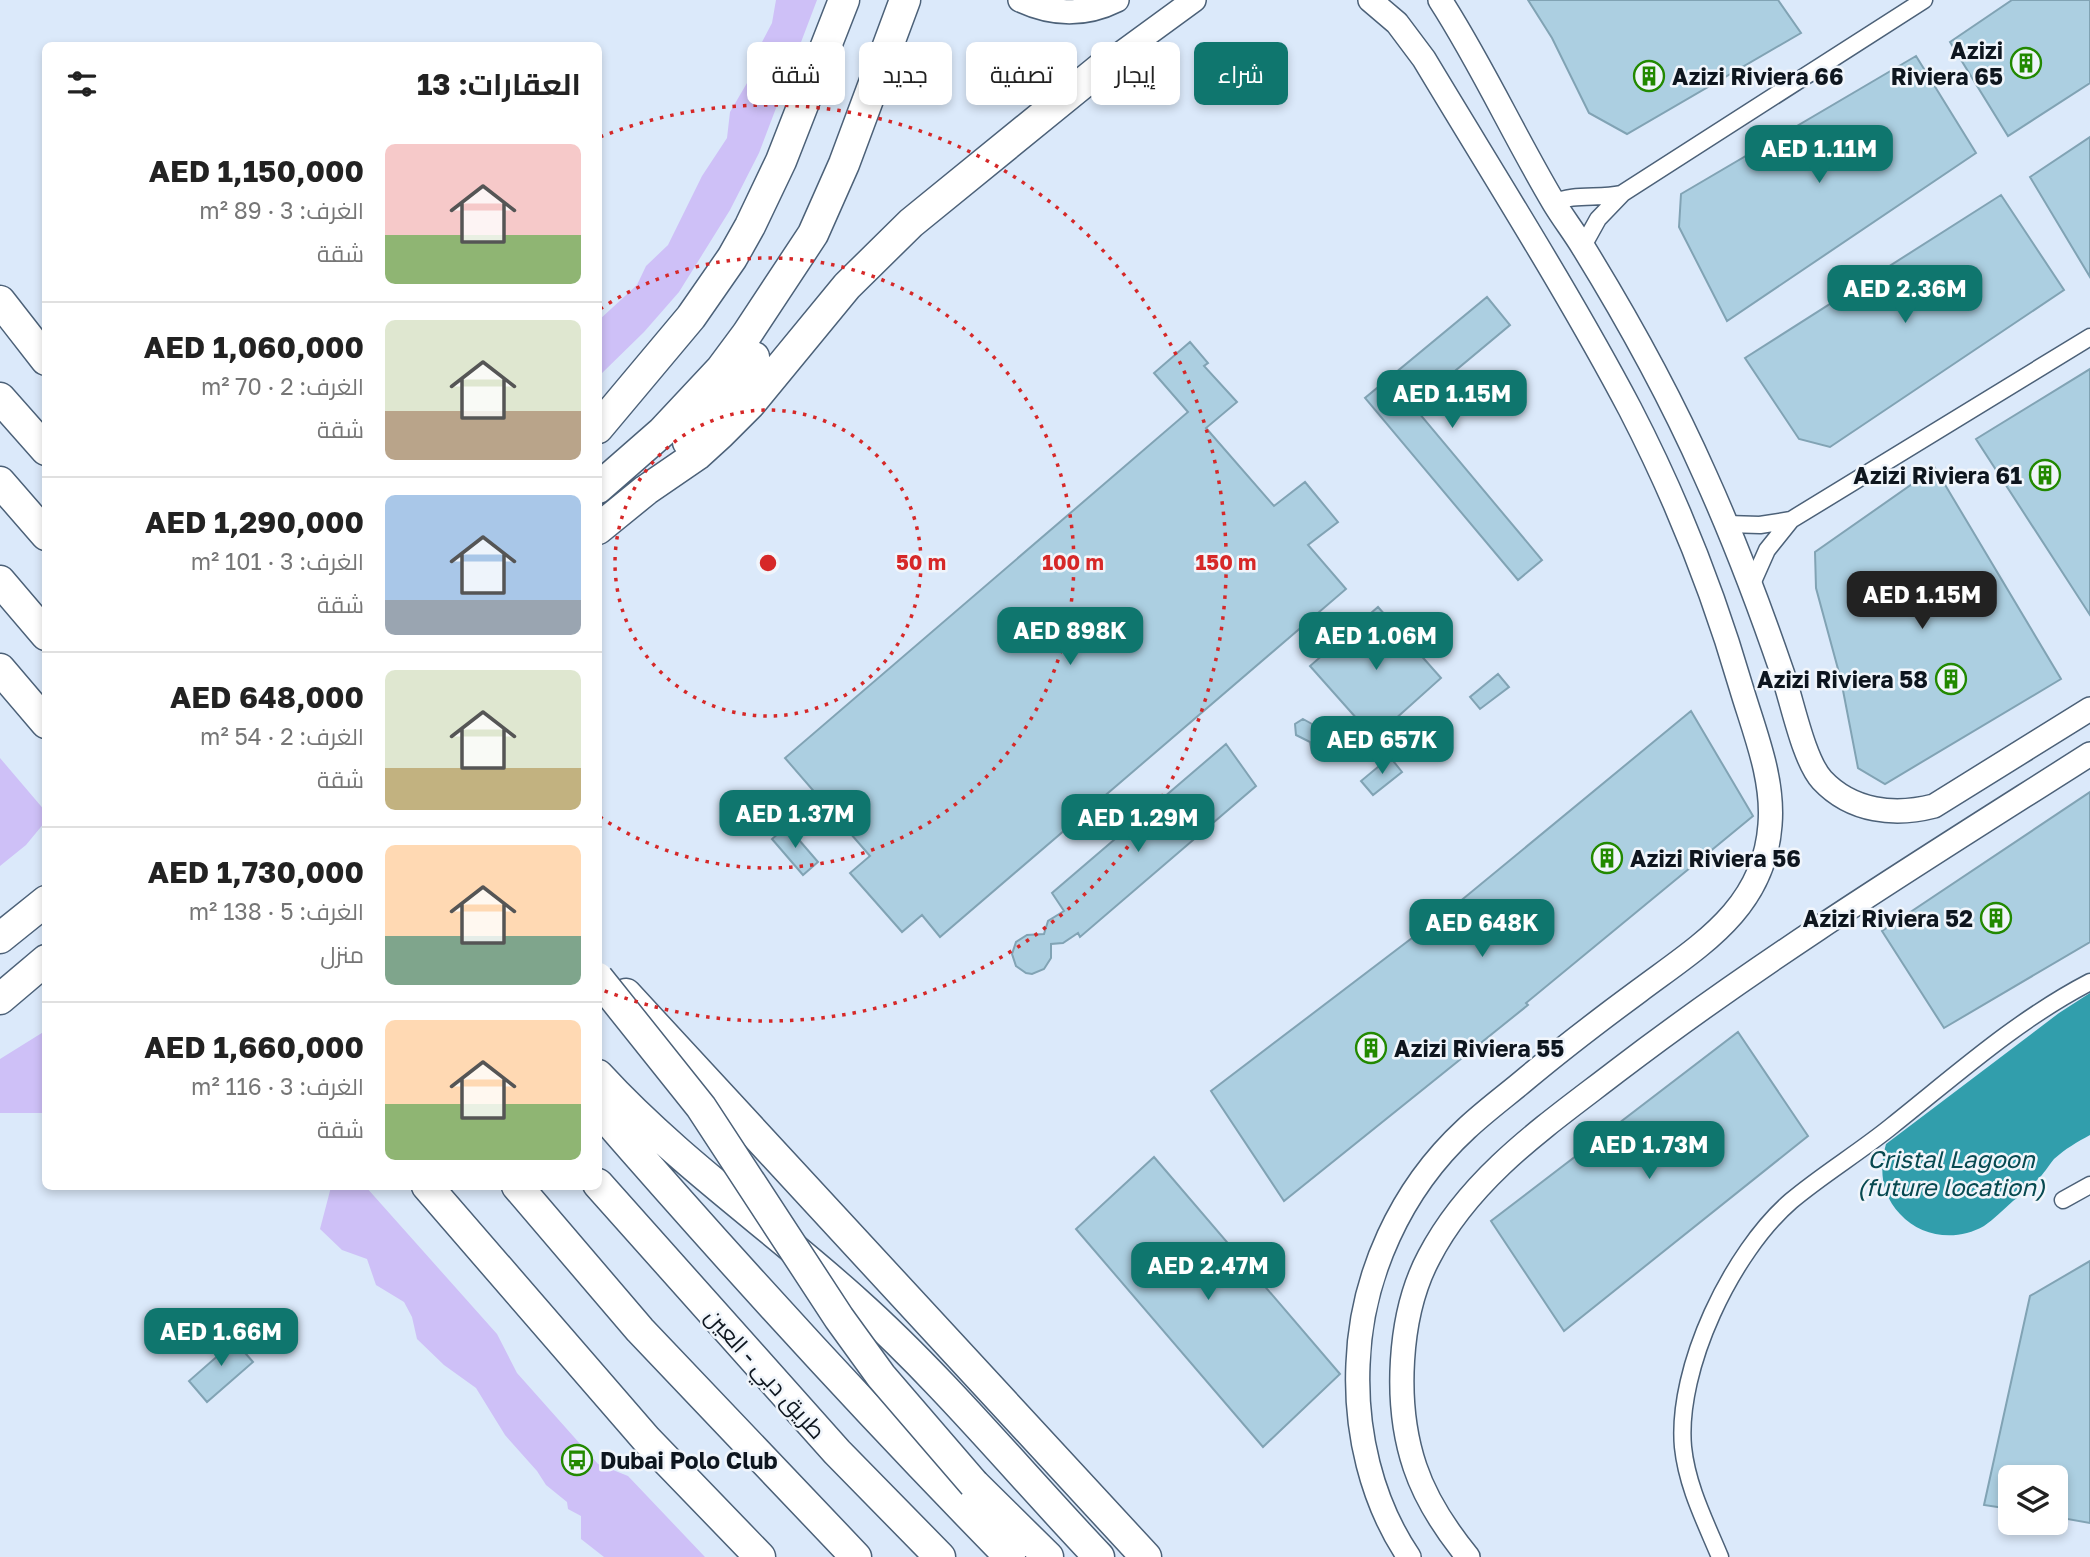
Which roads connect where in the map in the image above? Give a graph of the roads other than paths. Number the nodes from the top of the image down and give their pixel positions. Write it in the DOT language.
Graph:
graph roads {
  1 [pos="844,0"];
  2 [pos="905,0"];
  3 [pos="1020,0"];
  4 [pos="1117,0"];
  5 [pos="1168,0"];
  6 [pos="1194,0"];
  7 [pos="1370,0"];
  8 [pos="1440,0"];
  9 [pos="1453,0"];
  10 [pos="1924,0"];
  11 [pos="1464,40"];
  12 [pos="1127,42"];
  13 [pos="1136,42"];
  14 [pos="1091,76"];
  15 [pos="1623,193"];
  16 [pos="1554,203"];
  17 [pos="813,234"];
  18 [pos="1583,246"];
  19 [pos="0,301"];
  20 [pos="2090,337"];
  21 [pos="42,355"];
  22 [pos="638,382"];
  23 [pos="0,398"];
  24 [pos="602,404"];
  25 [pos="602,423"];
  26 [pos="40,444"];
  27 [pos="0,482"];
  28 [pos="602,484"];
  29 [pos="646,490"];
  30 [pos="1791,520"];
  31 [pos="1727,524"];
  32 [pos="602,526"];
  33 [pos="42,530"];
  34 [pos="0,581"];
  35 [pos="1751,586"];
  36 [pos="42,630"];
  37 [pos="0,669"];
  38 [pos="0,699"];
  39 [pos="2090,709"];
  40 [pos="42,720"];
  41 [pos="42,723"];
  42 [pos="2090,754"];
  43 [pos="42,904"];
  44 [pos="0,938"];
  45 [pos="42,963"];
  46 [pos="602,971"];
  47 [pos="2090,982"];
  48 [pos="602,983"];
  49 [pos="0,999"];
  50 [pos="602,1079"];
  51 [pos="602,1114"];
  52 [pos="2090,1185"];
  53 [pos="602,1188"];
  54 [pos="430,1190"];
  55 [pos="520,1190"];
  56 [pos="2063,1200"];
  57 [pos="760,1557"];
  58 [pos="856,1557"];
  59 [pos="940,1557"];
  60 [pos="1010,1557"];
  61 [pos="1048,1557"];
  62 [pos="1099,1557"];
  63 [pos="1146,1557"];
  64 [pos="1409,1557"];
  65 [pos="1468,1557"];
  66 [pos="1720,1557"];
  1 -- 22 [label="highway"];
  2 -- 17 [label="highway"];
  3 -- 4 [label="street"];
  5 -- 12 [label="street"];
  6 -- 13 [label="street"];
  7 -- 64 [label="street"];
  8 -- 11 [label="street"];
  9 -- 11 [label="street"];
  10 -- 15 [label="street"];
  11 -- 16 [label="street"];
  14 -- 29 [label="highway"];
  15 -- 16 [label="street"];
  15 -- 18 [label="street"];
  16 -- 18 [label="street"];
  17 -- 28 [label="highway"];
  17 -- 29 [label="highway"];
  18 -- 31 [label="street"];
  19 -- 21 [label="highway"];
  20 -- 30 [label="street"];
  22 -- 24 [label="highway"];
  22 -- 25 [label="highway"];
  23 -- 26 [label="highway"];
  27 -- 33 [label="highway"];
  29 -- 32 [label="highway"];
  30 -- 31 [label="street"];
  30 -- 35 [label="street"];
  31 -- 35 [label="street"];
  34 -- 36 [label="highway"];
  35 -- 39 [label="street"];
  37 -- 40 [label="highway"];
  38 -- 41 [label="highway"];
  42 -- 65 [label="street"];
  43 -- 44 [label="highway"];
  45 -- 49 [label="highway"];
  46 -- 63 [label="highway"];
  47 -- 66 [label="street"];
  48 -- 61 [label="highway, bridge"];
  50 -- 62 [label="highway"];
  51 -- 60 [label="highway"];
  52 -- 56 [label="street"];
  53 -- 59 [label="highway, طريق دبي - العين"];
  54 -- 57 [label="highway"];
  55 -- 58 [label="highway"];
}
